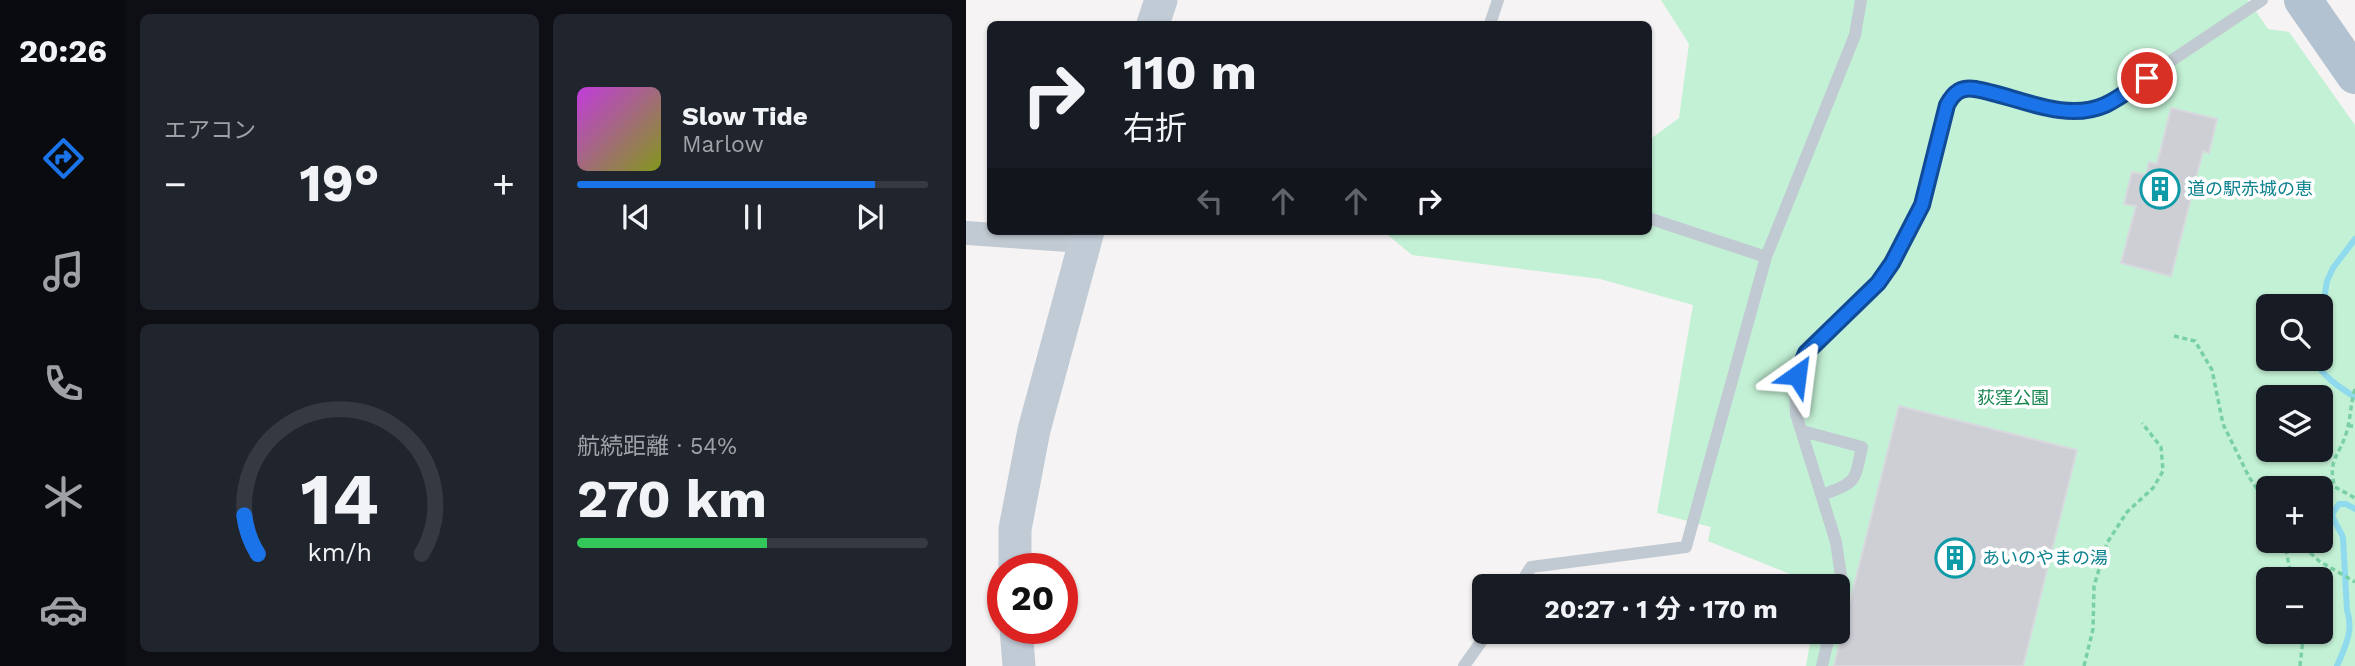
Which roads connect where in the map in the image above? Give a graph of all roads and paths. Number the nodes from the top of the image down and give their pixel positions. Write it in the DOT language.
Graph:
graph roads {
  1 [pos="1161,0"];
  2 [pos="1498,0"];
  3 [pos="1861,0"];
  4 [pos="2262,0"];
  5 [pos="2302,0"];
  6 [pos="1154,21"];
  7 [pos="1491,21"];
  8 [pos="2355,75"];
  9 [pos="1652,219"];
  10 [pos="966,233"];
  11 [pos="987,234"];
  12 [pos="1046,235"];
  13 [pos="1086,236"];
  14 [pos="1766,257"];
  15 [pos="2174,336"];
  16 [pos="2354,391"];
  17 [pos="2142,423"];
  18 [pos="2348,426"];
  19 [pos="2355,426"];
  20 [pos="1802,431"];
  21 [pos="2256,487"];
  22 [pos="1822,495"];
  23 [pos="2355,498"];
  24 [pos="1016,553"];
  25 [pos="2311,553"];
  26 [pos="1527,574"];
  27 [pos="1840,574"];
  28 [pos="2355,582"];
  29 [pos="1017,644"];
  30 [pos="1480,644"];
  31 [pos="1827,644"];
  32 [pos="2302,644"];
  33 [pos="1018,666"];
  34 [pos="1464,666"];
  35 [pos="1822,666"];
  36 [pos="2084,666"];
  37 [pos="2300,666"];
  1 -- 6 [label="street"];
  2 -- 7 [label="lane"];
  3 -- 14 [label="lane"];
  4 -- 20 [label="lane"];
  5 -- 8 [label="main road"];
  9 -- 14 [label="lane"];
  10 -- 11 [label="street"];
  12 -- 13 [label="street"];
  13 -- 24 [label="street"];
  14 -- 26 [label="lane"];
  15 -- 21 [label="path"];
  16 -- 18 [label="path"];
  17 -- 36 [label="path"];
  18 -- 19 [label="path"];
  18 -- 23 [label="path"];
  20 -- 22 [label="lane"];
  20 -- 22 [label="lane"];
  22 -- 27 [label="lane"];
  25 -- 28 [label="path"];
  29 -- 33 [label="street"];
  30 -- 34 [label="lane"];
  31 -- 35 [label="lane"];
  32 -- 37 [label="path"];
}
